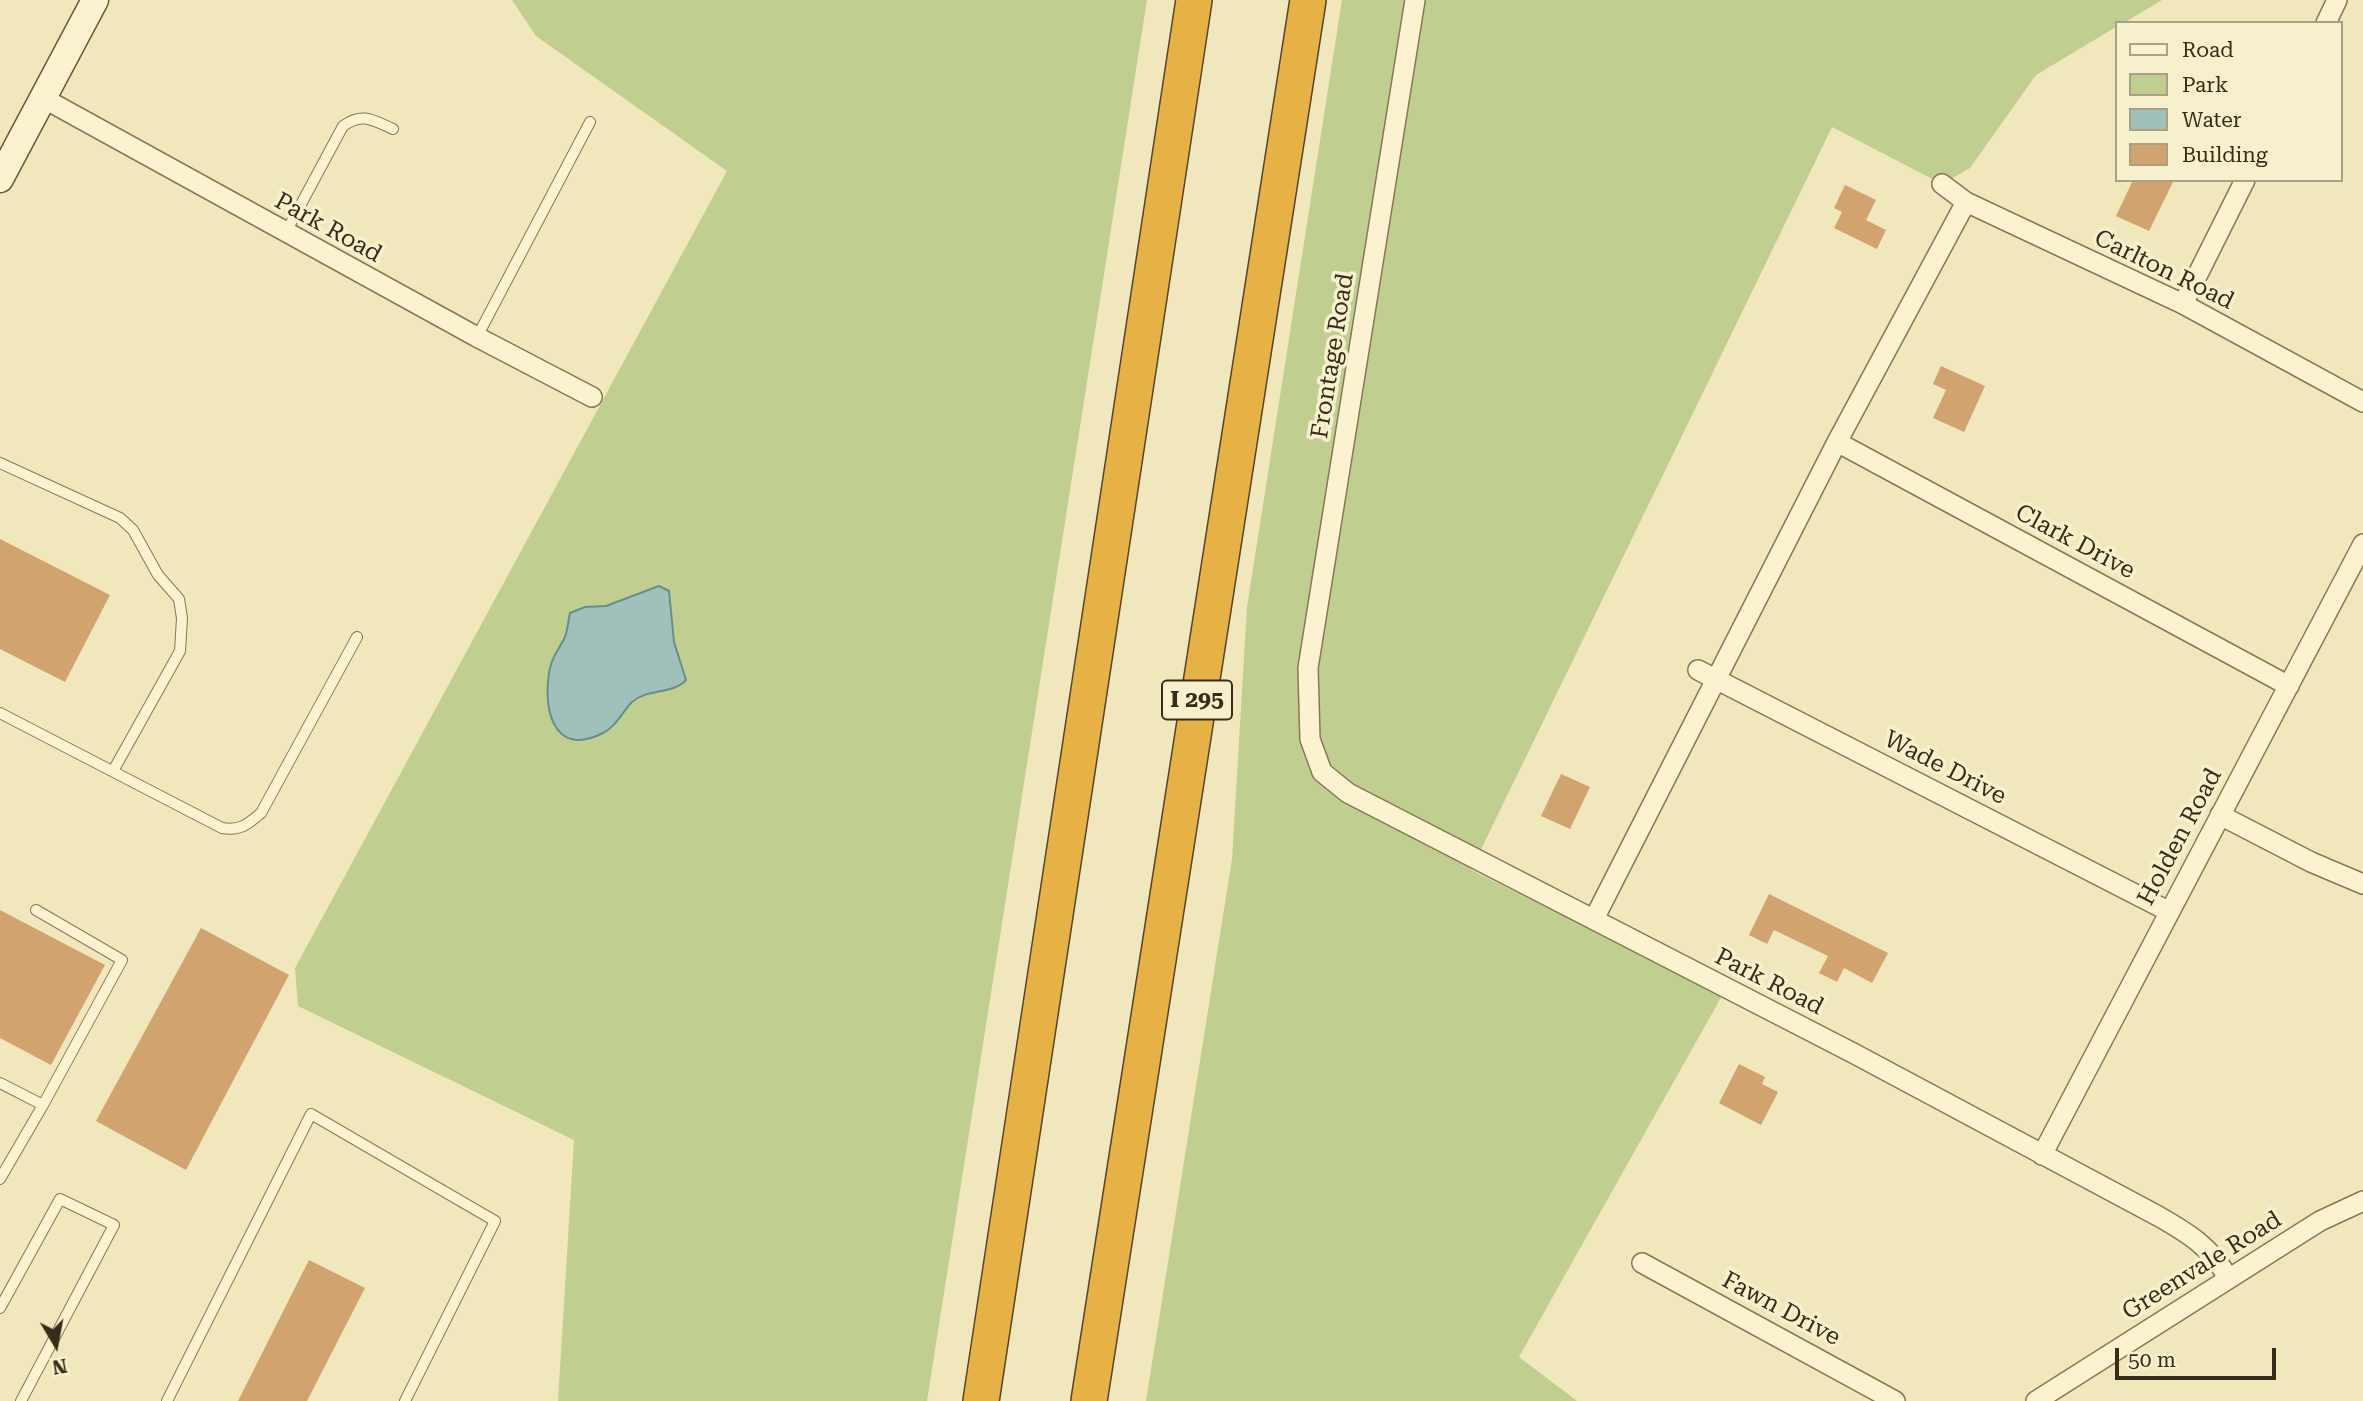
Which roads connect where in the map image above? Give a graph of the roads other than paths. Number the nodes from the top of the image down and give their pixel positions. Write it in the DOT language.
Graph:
graph roads {
  1 [pos="95,0"];
  2 [pos="1194,0"];
  3 [pos="1308,0"];
  4 [pos="1415,0"];
  5 [pos="2337,0"];
  6 [pos="2327,21"];
  7 [pos="43,98"];
  8 [pos="590,122"];
  9 [pos="393,129"];
  10 [pos="0,179"];
  11 [pos="2244,182"];
  12 [pos="1942,184"];
  13 [pos="1966,202"];
  14 [pos="286,232"];
  15 [pos="2183,304"];
  16 [pos="477,337"];
  17 [pos="592,397"];
  18 [pos="2363,402"];
  19 [pos="1837,442"];
  20 [pos="0,463"];
  21 [pos="2363,544"];
  22 [pos="357,637"];
  23 [pos="1698,670"];
  24 [pos="1716,678"];
  25 [pos="2289,685"];
  26 [pos="0,713"];
  27 [pos="1308,719"];
  28 [pos="114,771"];
  29 [pos="2220,815"];
  30 [pos="2363,884"];
  31 [pos="36,910"];
  32 [pos="2168,911"];
  33 [pos="1594,919"];
  34 [pos="0,1083"];
  35 [pos="43,1105"];
  36 [pos="2042,1155"];
  37 [pos="0,1179"];
  38 [pos="2363,1201"];
  39 [pos="1642,1263"];
  40 [pos="2228,1278"];
  41 [pos="0,1308"];
  42 [pos="20,1401"];
  43 [pos="167,1401"];
  44 [pos="405,1401"];
  45 [pos="981,1401"];
  46 [pos="1089,1401"];
  47 [pos="1895,1401"];
  48 [pos="2036,1401"];
  1 -- 7 [label="street"];
  2 -- 45 [label="highway"];
  3 -- 46 [label="highway, I 295"];
  4 -- 27 [label="street, Frontage Road"];
  5 -- 6 [label="street"];
  7 -- 10 [label="street"];
  7 -- 14 [label="street, Park Road"];
  8 -- 16 [label="lane"];
  9 -- 14 [label="lane"];
  11 -- 15 [label="street"];
  12 -- 13 [label="street, Carlton Road"];
  13 -- 15 [label="street, Carlton Road"];
  13 -- 19 [label="street"];
  14 -- 16 [label="street, Park Road"];
  15 -- 18 [label="street, Carlton Road"];
  16 -- 17 [label="street, Park Road"];
  19 -- 24 [label="street"];
  19 -- 25 [label="street, Clark Drive"];
  20 -- 28 [label="lane"];
  21 -- 25 [label="street, Holden Road"];
  22 -- 28 [label="lane"];
  23 -- 24 [label="street, Wade Drive"];
  24 -- 32 [label="street, Wade Drive"];
  24 -- 33 [label="street"];
  25 -- 29 [label="street, Holden Road"];
  26 -- 28 [label="lane"];
  27 -- 33 [label="street, Park Road"];
  29 -- 30 [label="street"];
  29 -- 32 [label="street, Holden Road"];
  31 -- 35 [label="lane"];
  32 -- 36 [label="street, Holden Road"];
  33 -- 36 [label="street, Park Road"];
  34 -- 35 [label="lane"];
  35 -- 37 [label="lane"];
  36 -- 40 [label="street, Park Road"];
  38 -- 40 [label="street, Greenvale Road"];
  39 -- 47 [label="street, Fawn Drive"];
  40 -- 48 [label="street, Greenvale Road"];
  41 -- 42 [label="lane"];
  43 -- 44 [label="lane"];
}
